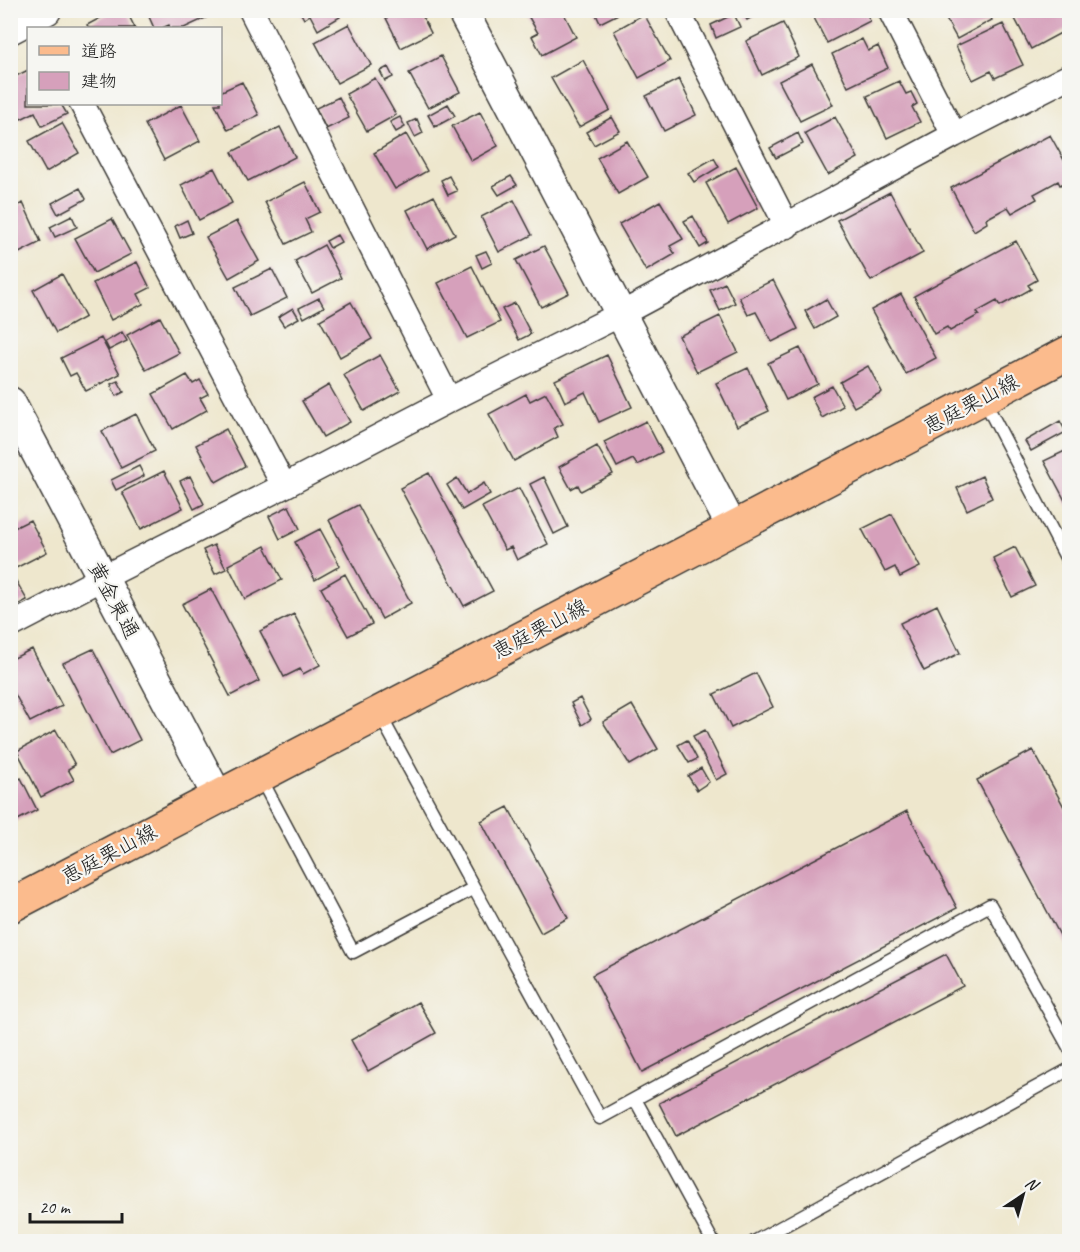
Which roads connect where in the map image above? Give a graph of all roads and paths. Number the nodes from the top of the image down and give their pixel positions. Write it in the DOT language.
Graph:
graph roads {
  1 [pos="250,10"];
  2 [pos="462,10"];
  3 [pos="677,10"];
  4 [pos="890,10"];
  5 [pos="1070,76"];
  6 [pos="83,105"];
  7 [pos="954,135"];
  8 [pos="787,226"];
  9 [pos="621,314"];
  10 [pos="1070,352"];
  11 [pos="983,398"];
  12 [pos="449,400"];
  13 [pos="10,402"];
  14 [pos="284,486"];
  15 [pos="733,529"];
  16 [pos="1070,565"];
  17 [pos="102,578"];
  18 [pos="10,626"];
  19 [pos="379,713"];
  20 [pos="260,776"];
  21 [pos="218,797"];
  22 [pos="474,888"];
  23 [pos="10,906"];
  24 [pos="1070,1049"];
  25 [pos="1070,1069"];
  26 [pos="635,1099"];
  27 [pos="713,1242"];
  28 [pos="754,1242"];
  1 -- 12 [label="street"];
  2 -- 9 [label="street"];
  3 -- 8 [label="street"];
  4 -- 7 [label="street"];
  5 -- 7 [label="street"];
  6 -- 14 [label="street"];
  7 -- 8 [label="street"];
  8 -- 9 [label="street"];
  9 -- 12 [label="street"];
  9 -- 15 [label="street"];
  10 -- 11 [label="main road, 恵庭栗山線"];
  11 -- 15 [label="main road, 恵庭栗山線"];
  11 -- 16 [label="lane"];
  12 -- 14 [label="street"];
  13 -- 17 [label="street, 黄金東通"];
  14 -- 17 [label="street"];
  15 -- 19 [label="main road, 恵庭栗山線"];
  17 -- 18 [label="street"];
  17 -- 21 [label="street, 黄金東通"];
  19 -- 20 [label="main road, 恵庭栗山線"];
  19 -- 22 [label="lane"];
  20 -- 21 [label="main road, 恵庭栗山線"];
  20 -- 22 [label="lane"];
  21 -- 23 [label="main road, 恵庭栗山線"];
  22 -- 26 [label="lane"];
  24 -- 26 [label="lane"];
  25 -- 28 [label="lane"];
  26 -- 27 [label="lane"];
}
